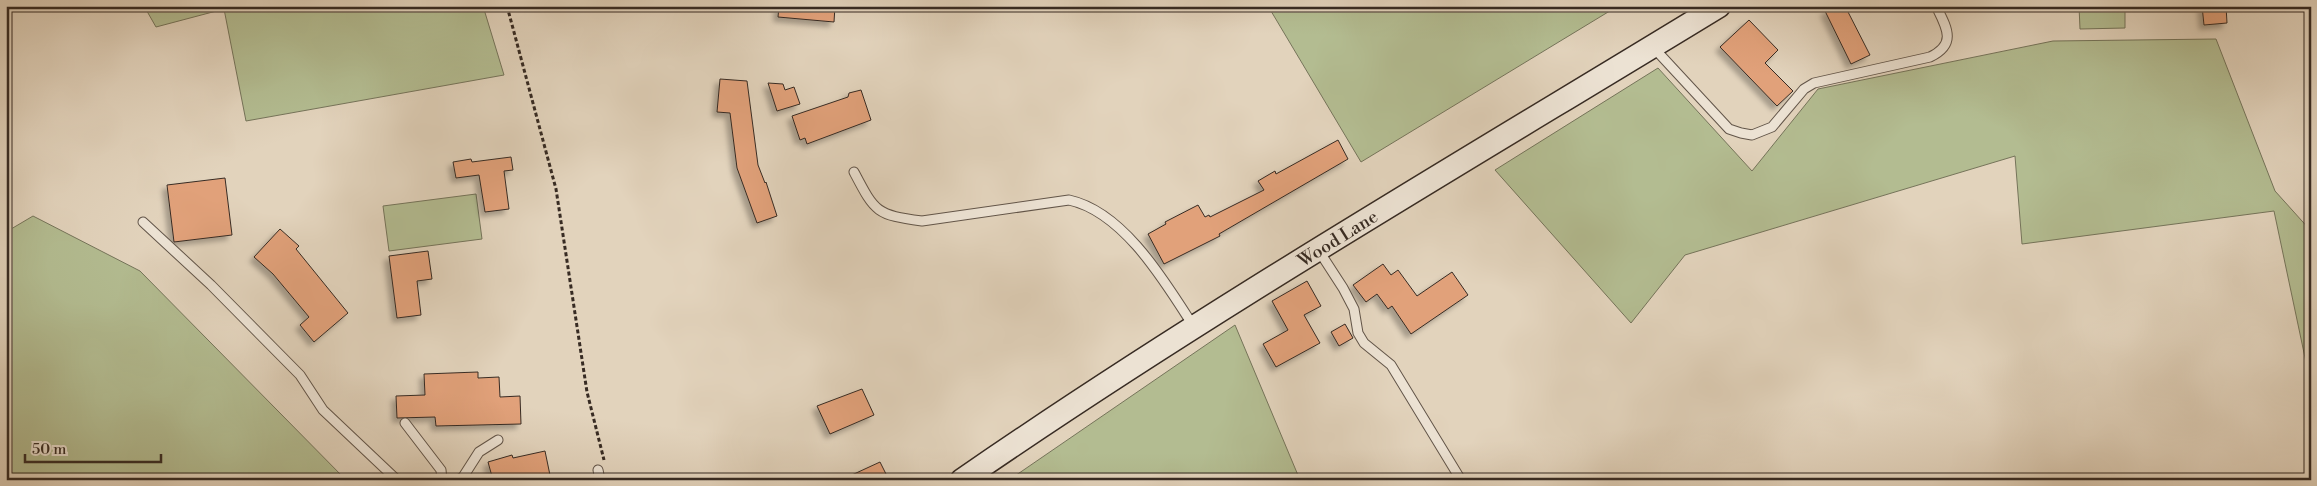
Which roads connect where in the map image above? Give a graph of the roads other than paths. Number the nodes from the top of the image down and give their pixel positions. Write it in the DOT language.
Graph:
graph roads {
  1 [pos="1719,6"];
  2 [pos="1936,6"];
  3 [pos="1653,46"];
  4 [pos="854,172"];
  5 [pos="143,222"];
  6 [pos="1319,250"];
  7 [pos="1194,327"];
  8 [pos="405,423"];
  9 [pos="498,440"];
  10 [pos="397,480"];
  11 [pos="442,480"];
  12 [pos="458,480"];
  13 [pos="962,480"];
  14 [pos="1461,480"];
  1 -- 3 [label="street, Wood Lane"];
  2 -- 3 [label="lane"];
  3 -- 6 [label="street, Wood Lane"];
  4 -- 7 [label="lane"];
  5 -- 10 [label="lane"];
  6 -- 7 [label="street, Wood Lane"];
  6 -- 14 [label="lane"];
  7 -- 13 [label="street, Wood Lane"];
  8 -- 11 [label="lane"];
  9 -- 12 [label="lane"];
}
